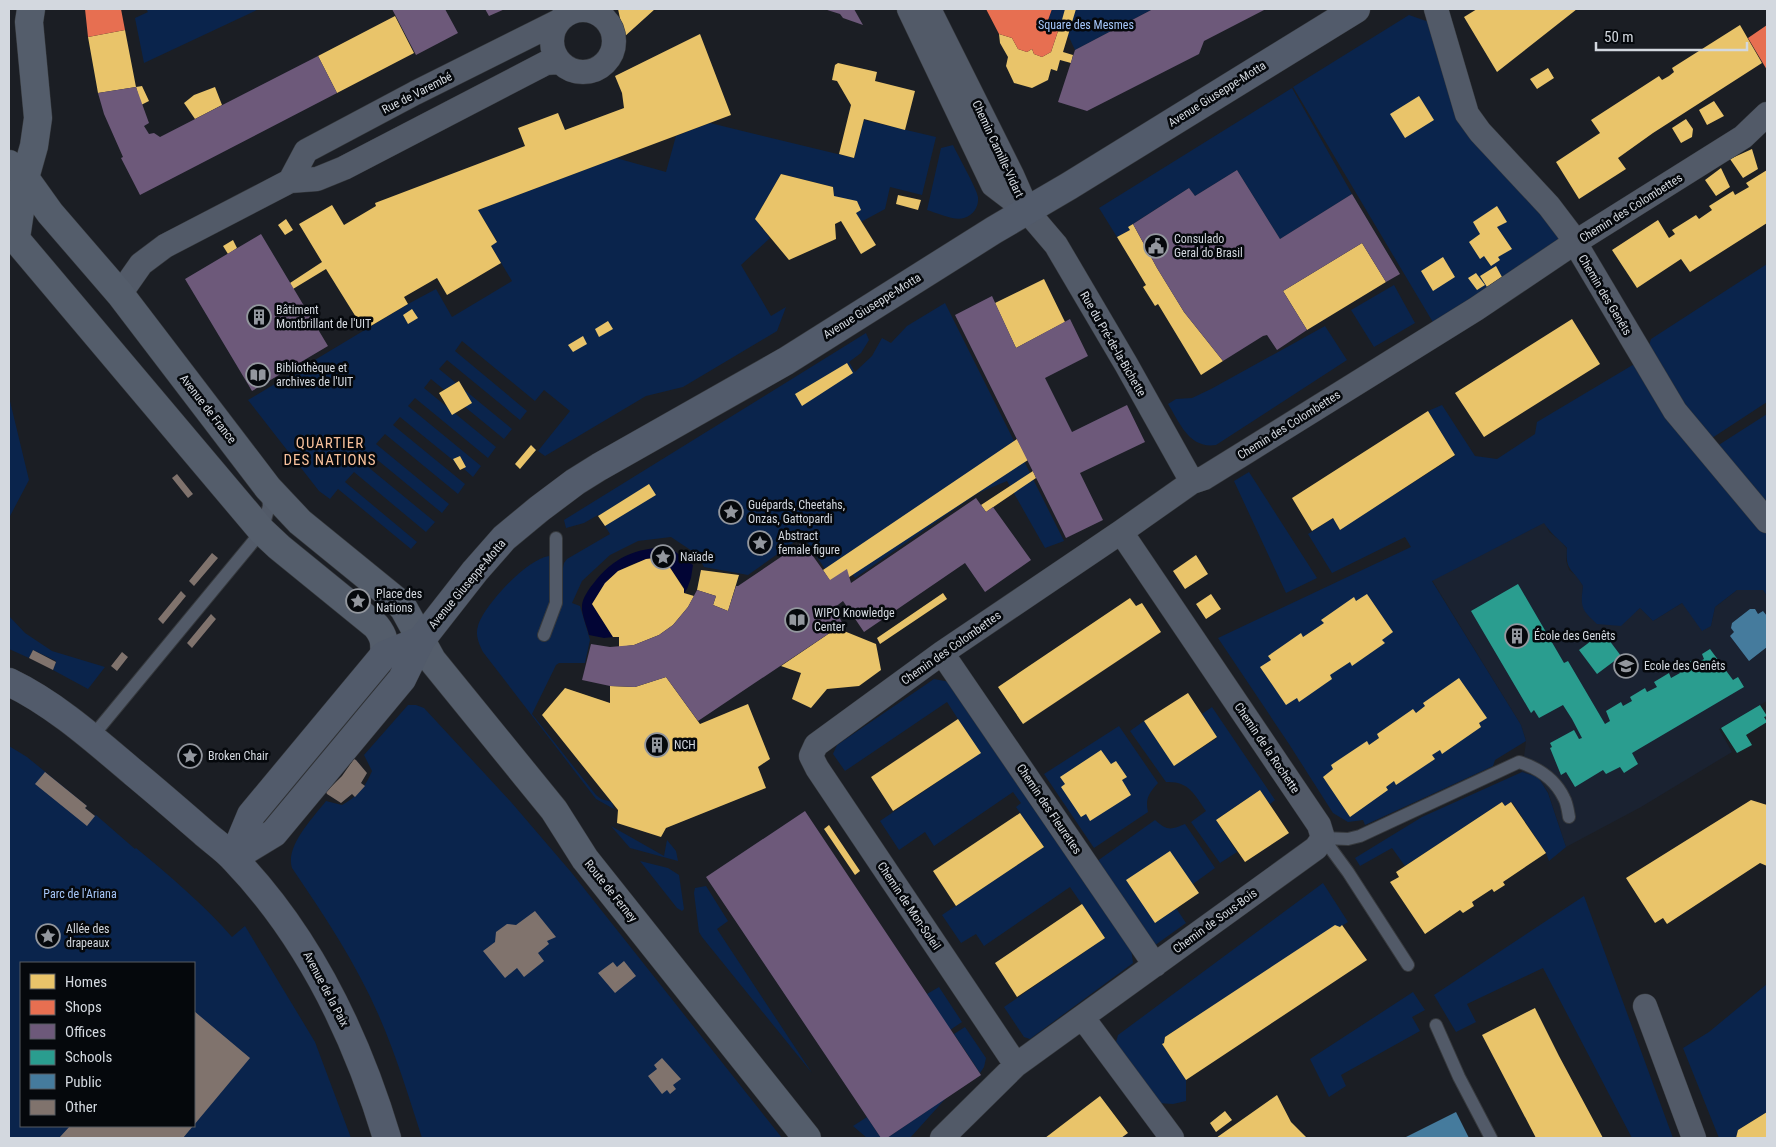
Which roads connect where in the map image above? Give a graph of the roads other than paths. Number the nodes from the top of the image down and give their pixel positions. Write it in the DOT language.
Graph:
graph roads {
  1 [pos="31,9"];
  2 [pos="908,9"];
  3 [pos="929,9"];
  4 [pos="1356,9"];
  5 [pos="1436,9"];
  6 [pos="599,12"];
  7 [pos="559,21"];
  8 [pos="559,62"];
  9 [pos="1767,114"];
  10 [pos="17,171"];
  11 [pos="290,180"];
  12 [pos="1027,211"];
  13 [pos="13,235"];
  14 [pos="1574,243"];
  15 [pos="120,294"];
  16 [pos="1192,482"];
  17 [pos="268,488"];
  18 [pos="1767,521"];
  19 [pos="262,531"];
  20 [pos="1121,532"];
  21 [pos="556,538"];
  22 [pos="544,636"];
  23 [pos="421,640"];
  24 [pos="942,653"];
  25 [pos="384,654"];
  26 [pos="9,682"];
  27 [pos="91,738"];
  28 [pos="816,745"];
  29 [pos="1569,817"];
  30 [pos="1323,838"];
  31 [pos="233,858"];
  32 [pos="1155,965"];
  33 [pos="1408,965"];
  34 [pos="1645,1006"];
  35 [pos="1083,1018"];
  36 [pos="1436,1025"];
  37 [pos="1016,1065"];
  38 [pos="387,1138"];
  39 [pos="808,1138"];
  40 [pos="942,1138"];
  41 [pos="1172,1138"];
  42 [pos="1491,1138"];
  43 [pos="1694,1138"];
  1 -- 10 [label="main road"];
  2 -- 12 [label="street, Chemin Camille-Vidart"];
  3 -- 12 [label="street, Chemin Camille-Vidart"];
  4 -- 12 [label="main road, Avenue Giuseppe-Motta"];
  5 -- 14 [label="street, Chemin des Genêts"];
  6 -- 7 [label="street"];
  6 -- 8 [label="street"];
  7 -- 8 [label="street"];
  7 -- 11 [label="street, Rue de Varembé"];
  8 -- 11 [label="street"];
  9 -- 14 [label="street, Chemin des Colombettes"];
  10 -- 13 [label="main road"];
  10 -- 15 [label="main road, Avenue de France"];
  11 -- 15 [label="street"];
  12 -- 16 [label="street, Rue du Pré-de-la-Bichette"];
  12 -- 23 [label="main road, Avenue Giuseppe-Motta"];
  13 -- 19 [label="main road"];
  14 -- 16 [label="street, Chemin des Colombettes"];
  14 -- 18 [label="street, Chemin des Genêts"];
  15 -- 17 [label="main road, Avenue de France"];
  16 -- 20 [label="street, Chemin des Colombettes"];
  17 -- 19 [label="lane"];
  17 -- 23 [label="main road, Avenue de France"];
  19 -- 25 [label="main road"];
  19 -- 27 [label="lane"];
  20 -- 24 [label="street, Chemin des Colombettes"];
  20 -- 30 [label="street, Chemin de la Rochette"];
  21 -- 22 [label="lane"];
  23 -- 25 [label="main road"];
  23 -- 31 [label="main road"];
  23 -- 39 [label="main road, Route de Ferney"];
  24 -- 28 [label="street, Chemin des Colombettes"];
  24 -- 32 [label="street, Chemin des Fleurettes"];
  25 -- 31 [label="main road"];
  26 -- 27 [label="main road"];
  27 -- 31 [label="main road"];
  28 -- 37 [label="street, Chemin de Mon-Soleil"];
  29 -- 30 [label="lane"];
  30 -- 32 [label="street, Chemin de Sous-Bois"];
  30 -- 33 [label="lane, Chemin de la Rochette"];
  31 -- 38 [label="main road, Avenue de la Paix"];
  32 -- 35 [label="street, Chemin de Sous-Bois"];
  34 -- 43 [label="street"];
  35 -- 37 [label="street, Chemin de Sous-Bois"];
  35 -- 41 [label="street"];
  36 -- 42 [label="lane"];
  37 -- 40 [label="street, Chemin de Sous-Bois"];
}
